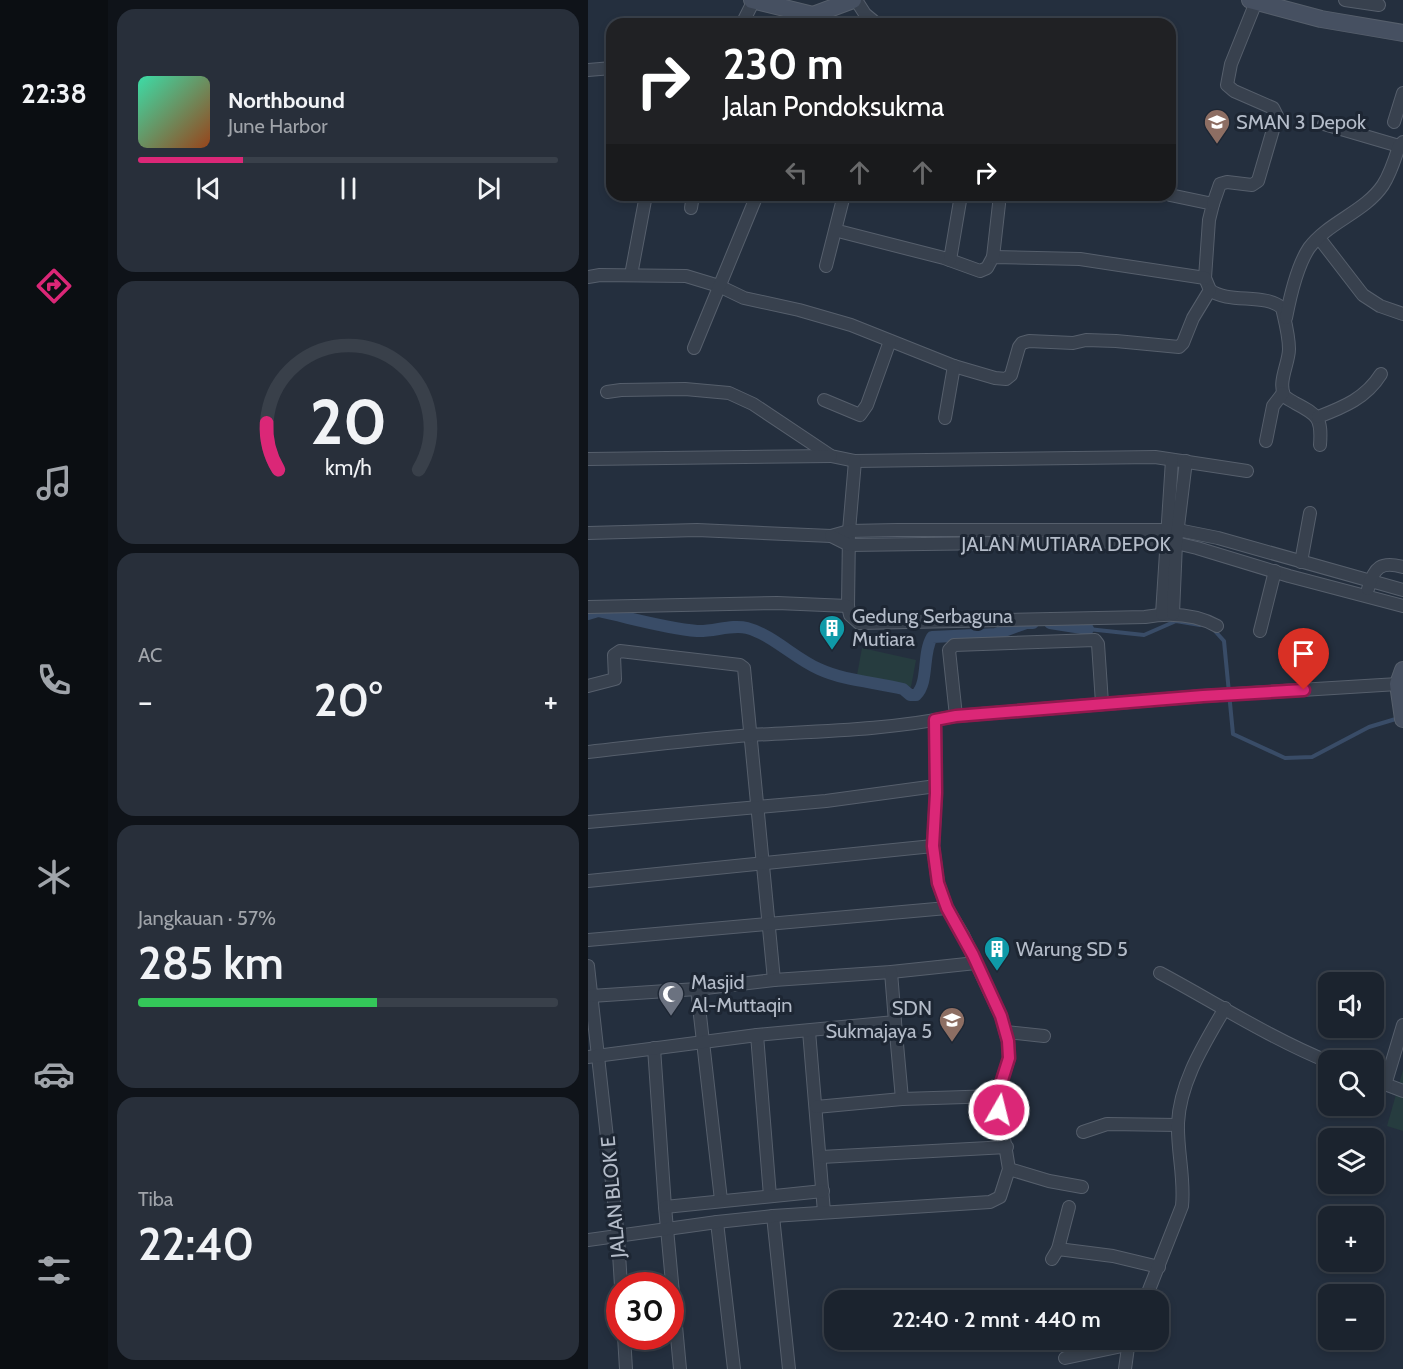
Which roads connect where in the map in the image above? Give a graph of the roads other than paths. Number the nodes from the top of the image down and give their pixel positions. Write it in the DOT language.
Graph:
graph roads {
  1 [pos="753,0"];
  2 [pos="855,0"];
  3 [pos="1345,0"];
  4 [pos="1253,1"];
  5 [pos="1378,5"];
  6 [pos="745,18"];
  7 [pos="821,18"];
  8 [pos="870,18"];
  9 [pos="1403,33"];
  10 [pos="606,68"];
  11 [pos="588,70"];
  12 [pos="1403,93"];
  13 [pos="1394,122"];
  14 [pos="1324,124"];
  15 [pos="1401,144"];
  16 [pos="1176,196"];
  17 [pos="645,201"];
  18 [pos="692,201"];
  19 [pos="754,201"];
  20 [pos="842,201"];
  21 [pos="960,201"];
  22 [pos="999,204"];
  23 [pos="1214,204"];
  24 [pos="691,208"];
  25 [pos="842,232"];
  26 [pos="1319,238"];
  27 [pos="993,257"];
  28 [pos="950,260"];
  29 [pos="826,266"];
  30 [pos="631,275"];
  31 [pos="588,277"];
  32 [pos="1204,278"];
  33 [pos="719,286"];
  34 [pos="1210,290"];
  35 [pos="1402,309"];
  36 [pos="1285,322"];
  37 [pos="890,341"];
  38 [pos="694,348"];
  39 [pos="954,366"];
  40 [pos="1381,374"];
  41 [pos="607,392"];
  42 [pos="1283,393"];
  43 [pos="824,400"];
  44 [pos="1318,417"];
  45 [pos="945,418"];
  46 [pos="1266,441"];
  47 [pos="1320,445"];
  48 [pos="831,456"];
  49 [pos="588,459"];
  50 [pos="855,460"];
  51 [pos="1172,460"];
  52 [pos="1186,461"];
  53 [pos="1247,471"];
  54 [pos="1310,513"];
  55 [pos="849,531"];
  56 [pos="588,533"];
  57 [pos="831,536"];
  58 [pos="1172,536"];
  59 [pos="849,545"];
  60 [pos="1301,562"];
  61 [pos="1403,567"];
  62 [pos="1275,571"];
  63 [pos="1370,582"];
  64 [pos="1403,590"];
  65 [pos="1366,596"];
  66 [pos="848,606"];
  67 [pos="1403,606"];
  68 [pos="588,607"];
  69 [pos="1167,614"];
  70 [pos="1217,626"];
  71 [pos="1260,631"];
  72 [pos="1401,677"];
  73 [pos="588,686"];
  74 [pos="1102,704"];
  75 [pos="1402,713"];
  76 [pos="956,716"];
  77 [pos="935,720"];
  78 [pos="752,735"];
  79 [pos="588,752"];
  80 [pos="936,786"];
  81 [pos="756,807"];
  82 [pos="588,822"];
  83 [pos="933,846"];
  84 [pos="762,863"];
  85 [pos="588,881"];
  86 [pos="947,908"];
  87 [pos="767,925"];
  88 [pos="588,940"];
  89 [pos="976,963"];
  90 [pos="588,966"];
  91 [pos="891,972"];
  92 [pos="1160,973"];
  93 [pos="774,980"];
  94 [pos="697,989"];
  95 [pos="591,996"];
  96 [pos="1225,1008"];
  97 [pos="896,1022"];
  98 [pos="1403,1025"];
  99 [pos="809,1031"];
  100 [pos="1006,1032"];
  101 [pos="757,1035"];
  102 [pos="1044,1035"];
  103 [pos="704,1042"];
  104 [pos="654,1048"];
  105 [pos="593,1056"];
  106 [pos="1318,1057"];
  107 [pos="1384,1070"];
  108 [pos="1384,1084"];
  109 [pos="1403,1091"];
  110 [pos="997,1096"];
  111 [pos="902,1099"];
  112 [pos="816,1107"];
  113 [pos="1178,1125"];
  114 [pos="1083,1132"];
  115 [pos="1007,1148"];
  116 [pos="821,1157"];
  117 [pos="1009,1169"];
  118 [pos="1082,1187"];
  119 [pos="823,1191"];
  120 [pos="770,1196"];
  121 [pos="721,1200"];
  122 [pos="665,1207"];
  123 [pos="1069,1207"];
  124 [pos="824,1212"];
  125 [pos="773,1216"];
  126 [pos="717,1222"];
  127 [pos="668,1228"];
  128 [pos="618,1237"];
  129 [pos="588,1240"];
  130 [pos="1159,1267"];
  131 [pos="620,1272"];
  132 [pos="1149,1290"];
  133 [pos="625,1350"];
  134 [pos="1096,1350"];
  135 [pos="1127,1350"];
  136 [pos="1065,1358"];
  137 [pos="626,1369"];
  138 [pos="680,1369"];
  139 [pos="734,1369"];
  140 [pos="789,1369"];
  141 [pos="1125,1369"];
  1 -- 6 [label="street"];
  1 -- 7 [label="street"];
  2 -- 7 [label="street"];
  2 -- 8 [label="street"];
  3 -- 5 [label="street"];
  4 -- 9 [label="street"];
  4 -- 23 [label="street"];
  10 -- 11 [label="street"];
  12 -- 13 [label="street"];
  14 -- 15 [label="street"];
  15 -- 26 [label="street"];
  16 -- 23 [label="street"];
  17 -- 30 [label="street"];
  18 -- 24 [label="street"];
  19 -- 33 [label="street"];
  20 -- 29 [label="street"];
  21 -- 28 [label="street"];
  22 -- 27 [label="street"];
  23 -- 32 [label="street"];
  25 -- 28 [label="street"];
  26 -- 35 [label="street"];
  26 -- 36 [label="street"];
  27 -- 28 [label="street"];
  27 -- 32 [label="street"];
  30 -- 31 [label="street"];
  30 -- 33 [label="street"];
  32 -- 34 [label="street"];
  33 -- 37 [label="street"];
  33 -- 38 [label="street"];
  34 -- 36 [label="street"];
  34 -- 39 [label="street"];
  36 -- 42 [label="street"];
  37 -- 39 [label="street"];
  37 -- 43 [label="street"];
  39 -- 45 [label="street"];
  40 -- 44 [label="street"];
  41 -- 48 [label="street"];
  42 -- 44 [label="street"];
  42 -- 46 [label="street"];
  44 -- 47 [label="street"];
  48 -- 49 [label="street"];
  48 -- 50 [label="street"];
  50 -- 51 [label="street"];
  50 -- 55 [label="street"];
  51 -- 52 [label="street"];
  51 -- 58 [label="street"];
  52 -- 53 [label="street"];
  52 -- 58 [label="street"];
  54 -- 60 [label="street"];
  55 -- 57 [label="street, JALAN MUTIARA DEPOK"];
  55 -- 58 [label="street, JALAN MUTIARA DEPOK"];
  55 -- 59 [label="street"];
  56 -- 57 [label="street, JALAN MUTIARA DEPOK"];
  57 -- 59 [label="street, JALAN MUTIARA DEPOK"];
  58 -- 59 [label="street, JALAN MUTIARA DEPOK"];
  58 -- 60 [label="street, JALAN MUTIARA DEPOK"];
  58 -- 62 [label="street, JALAN MUTIARA DEPOK"];
  58 -- 69 [label="street"];
  59 -- 66 [label="street"];
  60 -- 63 [label="street, JALAN MUTIARA DEPOK"];
  61 -- 63 [label="street"];
  62 -- 65 [label="street, JALAN MUTIARA DEPOK"];
  62 -- 71 [label="street"];
  63 -- 64 [label="street, JALAN MUTIARA DEPOK"];
  63 -- 65 [label="street"];
  65 -- 67 [label="street, JALAN MUTIARA DEPOK"];
  66 -- 68 [label="street"];
  66 -- 69 [label="street"];
  69 -- 70 [label="street"];
  72 -- 74 [label="street"];
  72 -- 75 [label="street"];
  73 -- 78 [label="street"];
  74 -- 76 [label="street"];
  74 -- 76 [label="street"];
  76 -- 77 [label="street"];
  77 -- 78 [label="street"];
  77 -- 80 [label="street"];
  78 -- 79 [label="street"];
  78 -- 81 [label="street"];
  80 -- 81 [label="street"];
  80 -- 83 [label="street"];
  81 -- 82 [label="street"];
  81 -- 84 [label="street"];
  83 -- 84 [label="street"];
  83 -- 86 [label="street"];
  84 -- 85 [label="street"];
  84 -- 87 [label="street"];
  86 -- 87 [label="street"];
  86 -- 89 [label="street"];
  87 -- 88 [label="street"];
  87 -- 93 [label="street"];
  89 -- 91 [label="street"];
  89 -- 100 [label="street"];
  90 -- 95 [label="street, JALAN BLOK E"];
  91 -- 93 [label="street"];
  91 -- 97 [label="street"];
  92 -- 96 [label="street"];
  93 -- 94 [label="street"];
  94 -- 95 [label="street"];
  94 -- 103 [label="street"];
  95 -- 105 [label="street, JALAN BLOK E"];
  96 -- 106 [label="street"];
  96 -- 113 [label="street"];
  97 -- 99 [label="street"];
  97 -- 111 [label="street"];
  98 -- 107 [label="street"];
  99 -- 101 [label="street"];
  99 -- 112 [label="street"];
  100 -- 102 [label="street"];
  100 -- 110 [label="street"];
  101 -- 103 [label="street"];
  101 -- 120 [label="street"];
  103 -- 104 [label="street"];
  103 -- 121 [label="street"];
  104 -- 105 [label="street"];
  104 -- 122 [label="street"];
  105 -- 128 [label="street, JALAN BLOK E"];
  108 -- 109 [label="street"];
  110 -- 111 [label="street"];
  110 -- 115 [label="street"];
  111 -- 112 [label="street"];
  112 -- 116 [label="street"];
  113 -- 114 [label="street"];
  113 -- 130 [label="street"];
  115 -- 116 [label="street"];
  115 -- 117 [label="street"];
  116 -- 119 [label="street"];
  117 -- 118 [label="street"];
  117 -- 124 [label="street"];
  119 -- 120 [label="street"];
  119 -- 124 [label="street"];
  120 -- 121 [label="street"];
  121 -- 122 [label="street"];
  122 -- 127 [label="street"];
  123 -- 130 [label="street"];
  124 -- 125 [label="street"];
  125 -- 126 [label="street"];
  125 -- 140 [label="street"];
  126 -- 127 [label="street"];
  126 -- 139 [label="street"];
  127 -- 128 [label="street"];
  127 -- 138 [label="street"];
  128 -- 129 [label="street"];
  128 -- 131 [label="street, JALAN BLOK E"];
  130 -- 132 [label="street"];
  133 -- 137 [label="street"];
  134 -- 136 [label="street"];
  135 -- 141 [label="street"];
}
